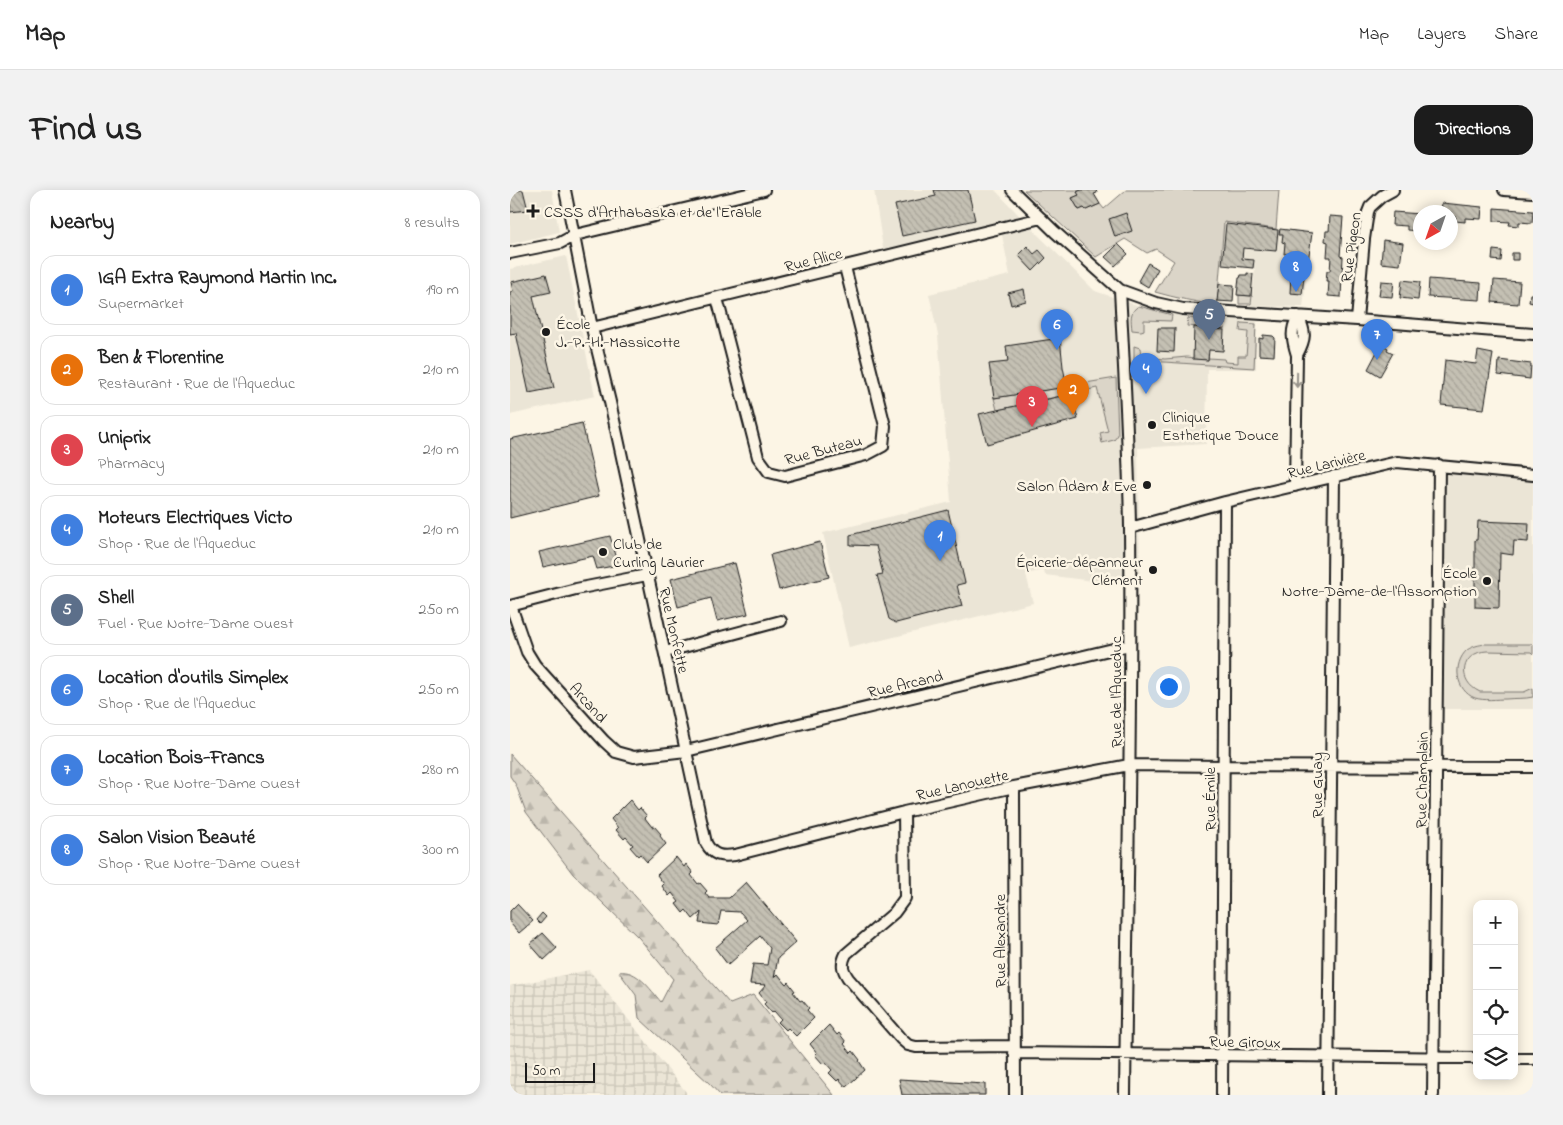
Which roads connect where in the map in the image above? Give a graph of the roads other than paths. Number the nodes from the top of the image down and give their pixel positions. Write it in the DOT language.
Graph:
graph roads {
  1 [pos="565,190"];
  2 [pos="764,190"];
  3 [pos="1012,190"];
  4 [pos="1394,190"];
  5 [pos="1504,190"];
  6 [pos="1533,192"];
  7 [pos="1041,218"];
  8 [pos="575,235"];
  9 [pos="510,253"];
  10 [pos="845,267"];
  11 [pos="1120,290"];
  12 [pos="717,298"];
  13 [pos="1298,316"];
  14 [pos="1357,320"];
  15 [pos="592,328"];
  16 [pos="1533,334"];
  17 [pos="1439,465"];
  18 [pos="1533,475"];
  19 [pos="1334,476"];
  20 [pos="1295,486"];
  21 [pos="1225,502"];
  22 [pos="1130,528"];
  23 [pos="647,575"];
  24 [pos="511,606"];
  25 [pos="781,621"];
  26 [pos="1130,645"];
  27 [pos="665,652"];
  28 [pos="686,751"];
  29 [pos="1129,765"];
  30 [pos="1224,766"];
  31 [pos="1331,766"];
  32 [pos="1436,767"];
  33 [pos="1533,767"];
  34 [pos="1014,787"];
  35 [pos="904,812"];
  36 [pos="848,978"];
  37 [pos="1014,1050"];
  38 [pos="1126,1054"];
  39 [pos="1222,1055"];
  40 [pos="1329,1056"];
  41 [pos="1433,1057"];
  42 [pos="1473,1058"];
  43 [pos="1518,1059"];
  44 [pos="1533,1060"];
  45 [pos="1015,1095"];
  46 [pos="1125,1095"];
  47 [pos="1222,1095"];
  48 [pos="1328,1095"];
  49 [pos="1433,1095"];
  1 -- 8 [label="street, Rue Monfette"];
  2 -- 8 [label="street"];
  3 -- 7 [label="street"];
  4 -- 14 [label="street, Rue Pigeon"];
  5 -- 6 [label="street"];
  7 -- 10 [label="street, Rue Alice"];
  7 -- 11 [label="street"];
  8 -- 9 [label="street"];
  8 -- 15 [label="street, Rue Monfette"];
  10 -- 12 [label="street, Rue Alice"];
  10 -- 12 [label="street, Rue Buteau"];
  11 -- 13 [label="street"];
  11 -- 22 [label="street, Rue de l'Aqueduc"];
  12 -- 15 [label="street, Rue Alice"];
  13 -- 14 [label="street"];
  13 -- 20 [label="street, one-way"];
  14 -- 16 [label="street"];
  15 -- 23 [label="street, Rue Monfette"];
  17 -- 18 [label="street, Rue Larivière"];
  17 -- 19 [label="street, Rue Larivière"];
  17 -- 32 [label="street, Rue Champlain"];
  19 -- 20 [label="street, Rue Larivière"];
  19 -- 31 [label="street, Rue Guay"];
  20 -- 21 [label="street, Rue Larivière"];
  21 -- 22 [label="street, Rue Larivière"];
  21 -- 30 [label="street, Rue Émile"];
  22 -- 26 [label="street, Rue de l'Aqueduc"];
  23 -- 24 [label="street"];
  23 -- 27 [label="street, Rue Monfette"];
  24 -- 28 [label="street, Arcand"];
  25 -- 27 [label="street"];
  26 -- 28 [label="street, Rue Arcand"];
  26 -- 29 [label="street, Rue de l'Aqueduc"];
  27 -- 28 [label="street, Rue Monfette"];
  28 -- 35 [label="street, Rue Monfette"];
  29 -- 30 [label="street, Rue Lanouette"];
  29 -- 34 [label="street, Rue Lanouette"];
  29 -- 38 [label="street, Rue de l'Aqueduc"];
  30 -- 31 [label="street, Rue Lanouette"];
  30 -- 39 [label="street, Rue Émile"];
  31 -- 32 [label="street, Rue Lanouette"];
  31 -- 40 [label="street, Rue Guay"];
  32 -- 33 [label="street, Rue Lanouette"];
  32 -- 41 [label="street, Rue Champlain"];
  34 -- 35 [label="street, Rue Lanouette"];
  34 -- 37 [label="street, Rue Alexandre"];
  35 -- 36 [label="street, Rue Lanouette"];
  36 -- 37 [label="street, Rue Giroux"];
  37 -- 38 [label="street, Rue Giroux"];
  37 -- 45 [label="street, Rue Alexandre"];
  38 -- 39 [label="street, Rue Giroux"];
  38 -- 46 [label="street, Rue de l'Aqueduc"];
  39 -- 40 [label="street, Rue Giroux"];
  39 -- 47 [label="street, Rue Émile"];
  40 -- 41 [label="street, Rue Giroux"];
  40 -- 48 [label="street, Rue Guay"];
  41 -- 42 [label="street, Rue Giroux"];
  41 -- 49 [label="street, Rue Champlain"];
  43 -- 44 [label="street"];
}
